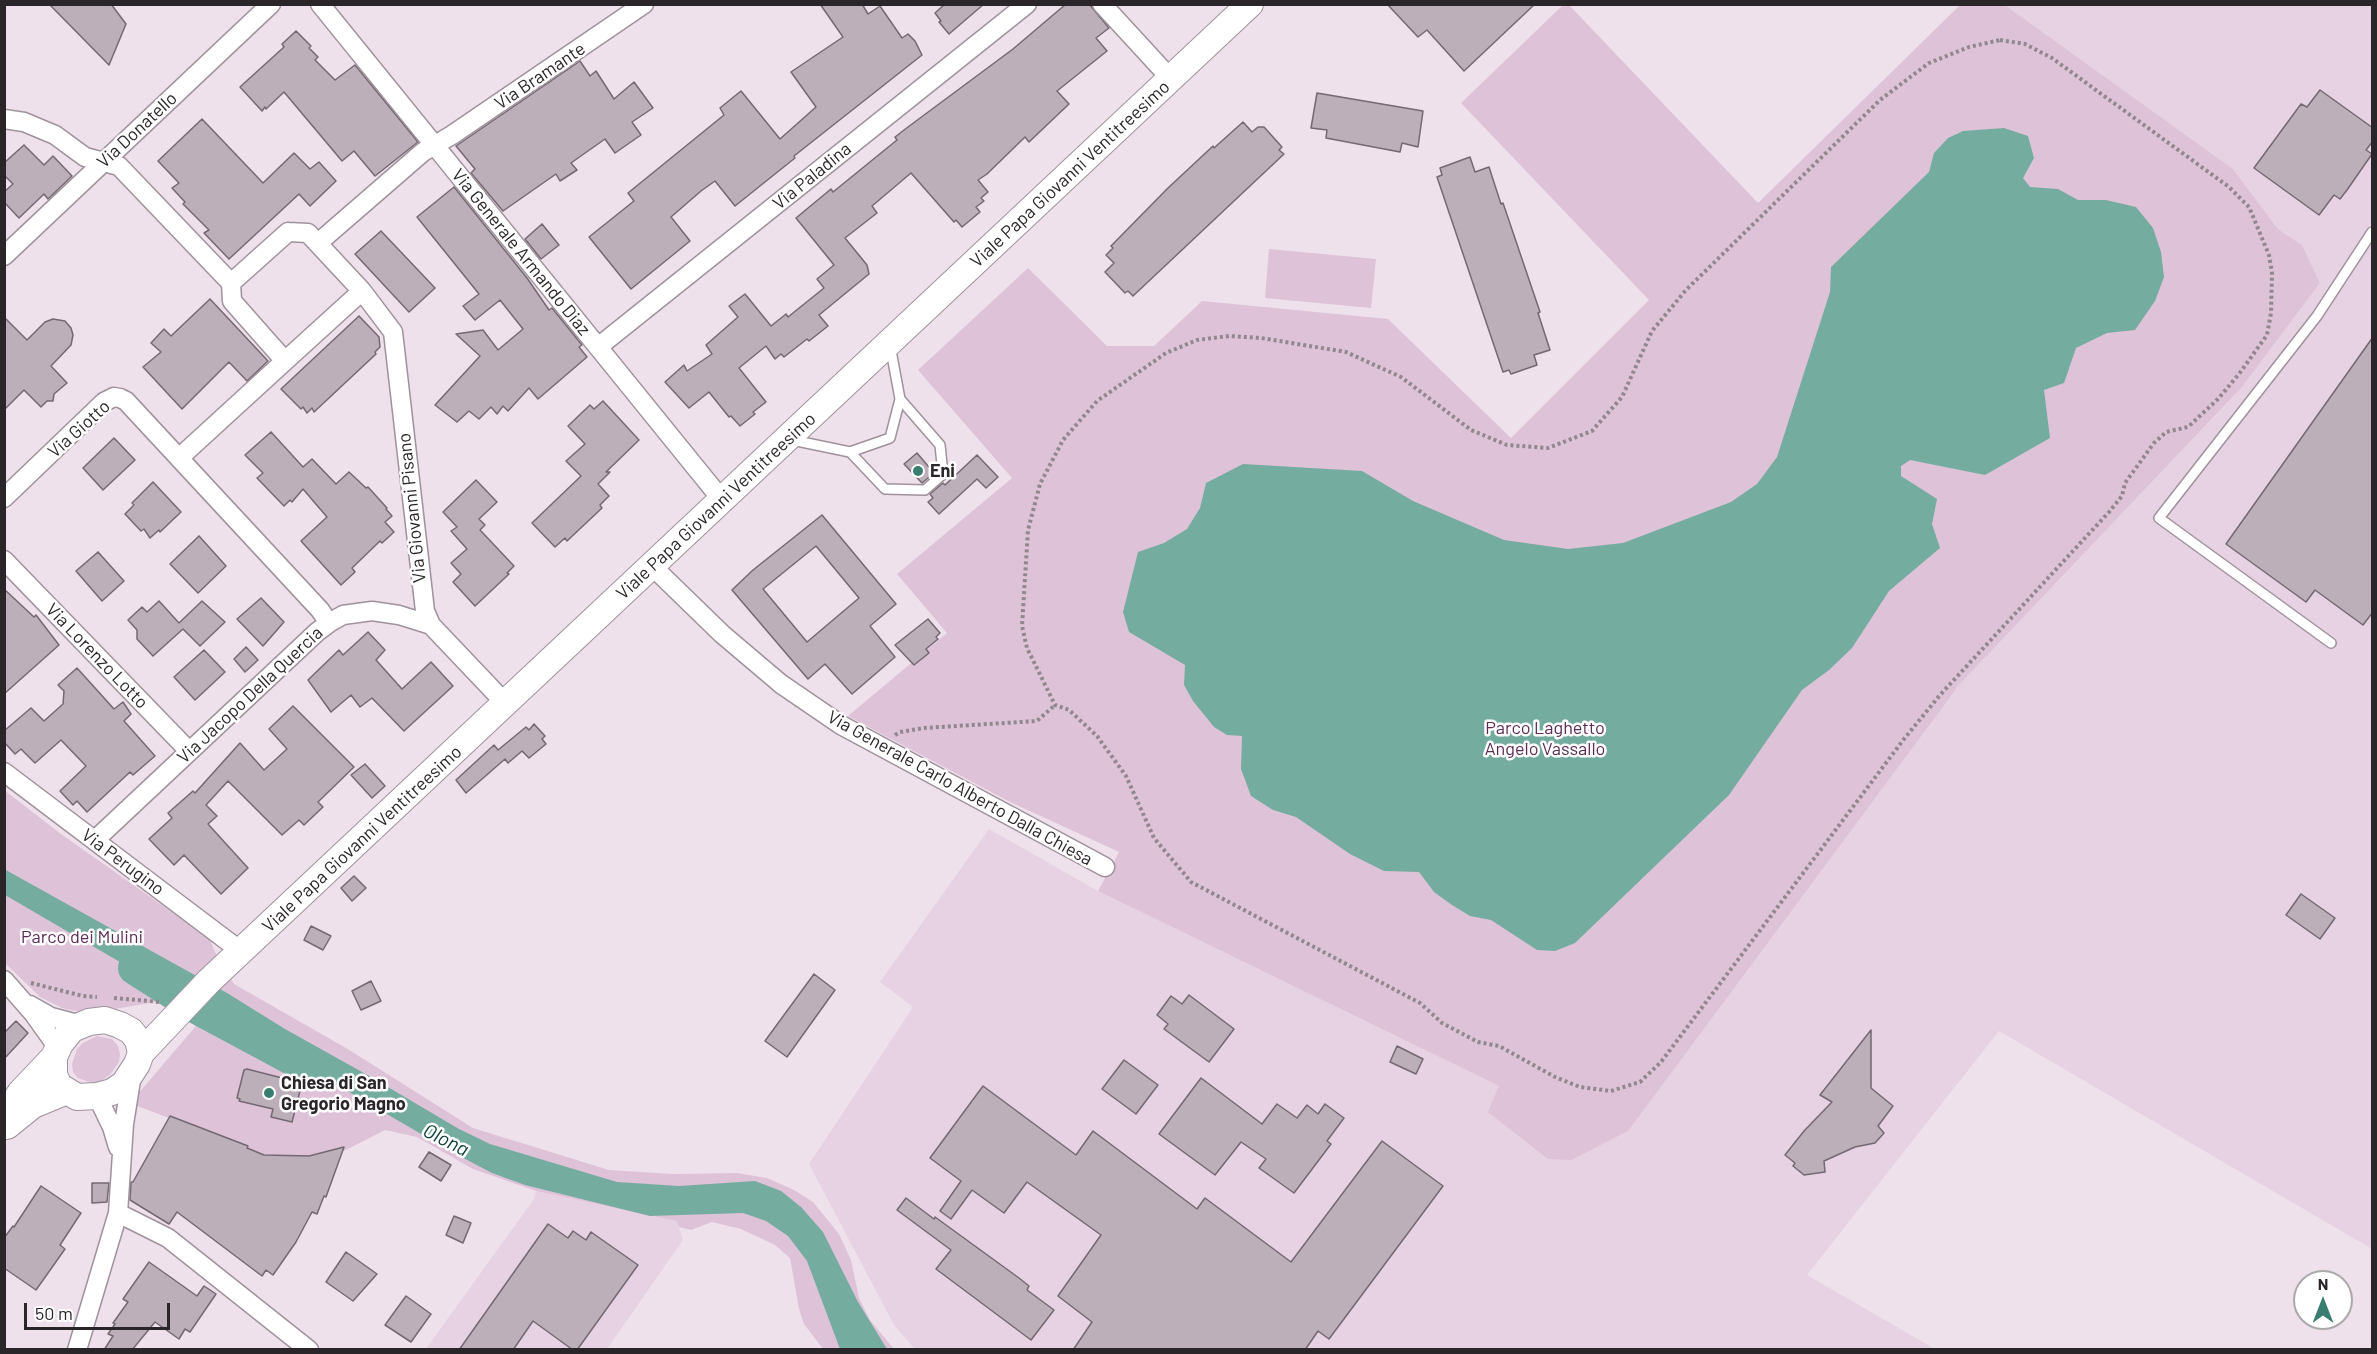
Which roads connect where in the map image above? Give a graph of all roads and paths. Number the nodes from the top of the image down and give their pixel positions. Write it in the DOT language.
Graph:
graph roads {
  1 [pos="271,4"];
  2 [pos="320,4"];
  3 [pos="644,4"];
  4 [pos="1027,4"];
  5 [pos="1102,4"];
  6 [pos="1250,4"];
  7 [pos="1171,79"];
  8 [pos="4,119"];
  9 [pos="435,145"];
  10 [pos="104,162"];
  11 [pos="2373,232"];
  12 [pos="318,243"];
  13 [pos="4,256"];
  14 [pos="231,283"];
  15 [pos="362,291"];
  16 [pos="890,343"];
  17 [pos="598,347"];
  18 [pos="285,362"];
  19 [pos="900,399"];
  20 [pos="787,440"];
  21 [pos="850,452"];
  22 [pos="179,458"];
  23 [pos="4,498"];
  24 [pos="722,500"];
  25 [pos="4,560"];
  26 [pos="652,566"];
  27 [pos="329,622"];
  28 [pos="431,625"];
  29 [pos="2331,643"];
  30 [pos="506,704"];
  31 [pos="1055,705"];
  32 [pos="879,746"];
  33 [pos="189,751"];
  34 [pos="4,772"];
  35 [pos="95,840"];
  36 [pos="1105,867"];
  37 [pos="242,952"];
  38 [pos="4,980"];
  39 [pos="24,981"];
  40 [pos="102,998"];
  41 [pos="112,998"];
  42 [pos="23,1001"];
  43 [pos="184,1007"];
  44 [pos="120,1024"];
  45 [pos="81,1025"];
  46 [pos="56,1053"];
  47 [pos="136,1063"];
  48 [pos="68,1091"];
  49 [pos="97,1096"];
  50 [pos="4,1119"];
  51 [pos="4,1128"];
  52 [pos="121,1173"];
  53 [pos="118,1213"];
  54 [pos="77,1350"];
  55 [pos="309,1350"];
  1 -- 10 [label="street, Via Donatello"];
  2 -- 9 [label="street, Via Generale Armando Diaz"];
  3 -- 9 [label="street, Via Bramante"];
  4 -- 17 [label="street, Via Paladina"];
  5 -- 7 [label="street"];
  6 -- 7 [label="street, Viale Papa Giovanni Ventitreesimo"];
  7 -- 16 [label="street, Viale Papa Giovanni Ventitreesimo"];
  8 -- 10 [label="street"];
  9 -- 12 [label="street, Via Bramante"];
  9 -- 17 [label="street, Via Generale Armando Diaz"];
  10 -- 13 [label="street, Via Donatello"];
  10 -- 14 [label="street"];
  11 -- 29 [label="lane"];
  12 -- 14 [label="street"];
  12 -- 15 [label="street, Via Giovanni Pisano"];
  14 -- 18 [label="street"];
  15 -- 18 [label="street"];
  15 -- 28 [label="street, Via Giovanni Pisano"];
  16 -- 19 [label="lane"];
  16 -- 20 [label="street, Viale Papa Giovanni Ventitreesimo"];
  17 -- 24 [label="street, Via Generale Armando Diaz"];
  18 -- 22 [label="street"];
  19 -- 21 [label="lane"];
  19 -- 21 [label="lane"];
  20 -- 21 [label="lane"];
  20 -- 24 [label="street, Viale Papa Giovanni Ventitreesimo"];
  22 -- 23 [label="street, Via Giotto"];
  22 -- 27 [label="street, Via Giotto"];
  24 -- 26 [label="street, Viale Papa Giovanni Ventitreesimo"];
  25 -- 33 [label="street, Via Lorenzo Lotto"];
  26 -- 30 [label="street, Viale Papa Giovanni Ventitreesimo"];
  26 -- 32 [label="street, Via Generale Carlo Alberto Dalla Chiesa"];
  27 -- 28 [label="street, Via Jacopo Della Quercia"];
  27 -- 33 [label="street, Via Jacopo Della Quercia"];
  28 -- 30 [label="street, Via Giovanni Pisano"];
  30 -- 37 [label="street, Viale Papa Giovanni Ventitreesimo"];
  31 -- 31 [label="path"];
  31 -- 32 [label="path"];
  32 -- 36 [label="street, Via Generale Carlo Alberto Dalla Chiesa"];
  33 -- 35 [label="street, Via Jacopo Della Quercia"];
  34 -- 35 [label="street, Via Perugino"];
  35 -- 37 [label="street, Via Perugino"];
  37 -- 43 [label="street, Viale Papa Giovanni Ventitreesimo"];
  38 -- 42 [label="street"];
  39 -- 40 [label="path"];
  41 -- 43 [label="path"];
  42 -- 45 [label="street"];
  42 -- 46 [label="street"];
  43 -- 44 [label="street"];
  43 -- 47 [label="street, Viale Papa Giovanni Ventitreesimo"];
  44 -- 45 [label="street"];
  44 -- 47 [label="street"];
  45 -- 46 [label="street"];
  46 -- 48 [label="street"];
  46 -- 50 [label="street"];
  47 -- 49 [label="street"];
  47 -- 52 [label="street"];
  48 -- 49 [label="street"];
  48 -- 51 [label="street"];
  49 -- 52 [label="street"];
  52 -- 53 [label="street"];
  53 -- 54 [label="street"];
  53 -- 55 [label="street"];
}
